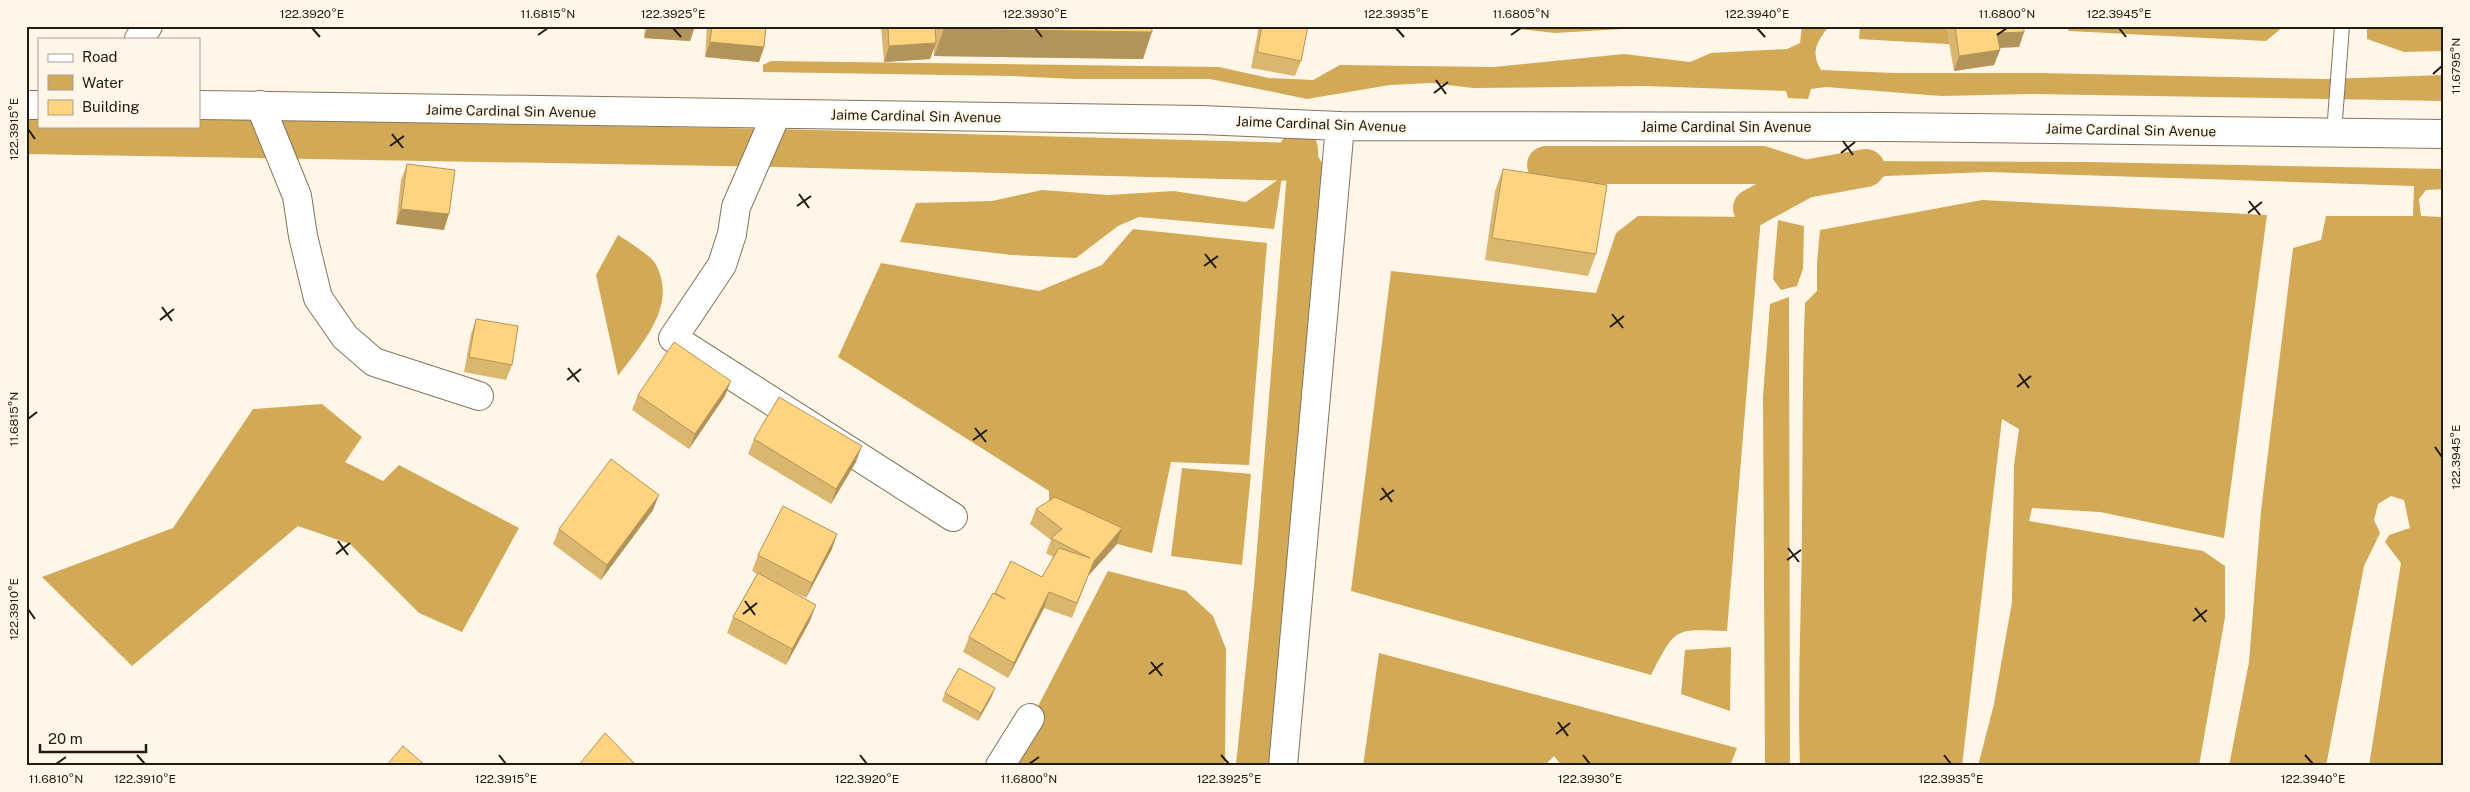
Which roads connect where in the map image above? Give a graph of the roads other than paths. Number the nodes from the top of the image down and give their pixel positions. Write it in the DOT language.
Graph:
graph roads {
  1 [pos="148,26"];
  2 [pos="2342,26"];
  3 [pos="140,38"];
  4 [pos="200,105"];
  5 [pos="260,106"];
  6 [pos="776,117"];
  7 [pos="1340,126"];
  8 [pos="2334,133"];
  9 [pos="2444,134"];
  10 [pos="479,396"];
  11 [pos="953,517"];
  12 [pos="1030,718"];
  13 [pos="1000,766"];
  14 [pos="1283,766"];
  1 -- 3 [label="main road"];
  2 -- 8 [label="lane"];
  4 -- 5 [label="main road, Jaime Cardinal Sin Avenue"];
  5 -- 6 [label="main road, Jaime Cardinal Sin Avenue"];
  5 -- 10 [label="main road"];
  6 -- 7 [label="main road, Jaime Cardinal Sin Avenue"];
  6 -- 11 [label="main road"];
  7 -- 8 [label="main road, Jaime Cardinal Sin Avenue"];
  7 -- 14 [label="main road"];
  8 -- 9 [label="main road, Jaime Cardinal Sin Avenue"];
  12 -- 13 [label="main road"];
}
